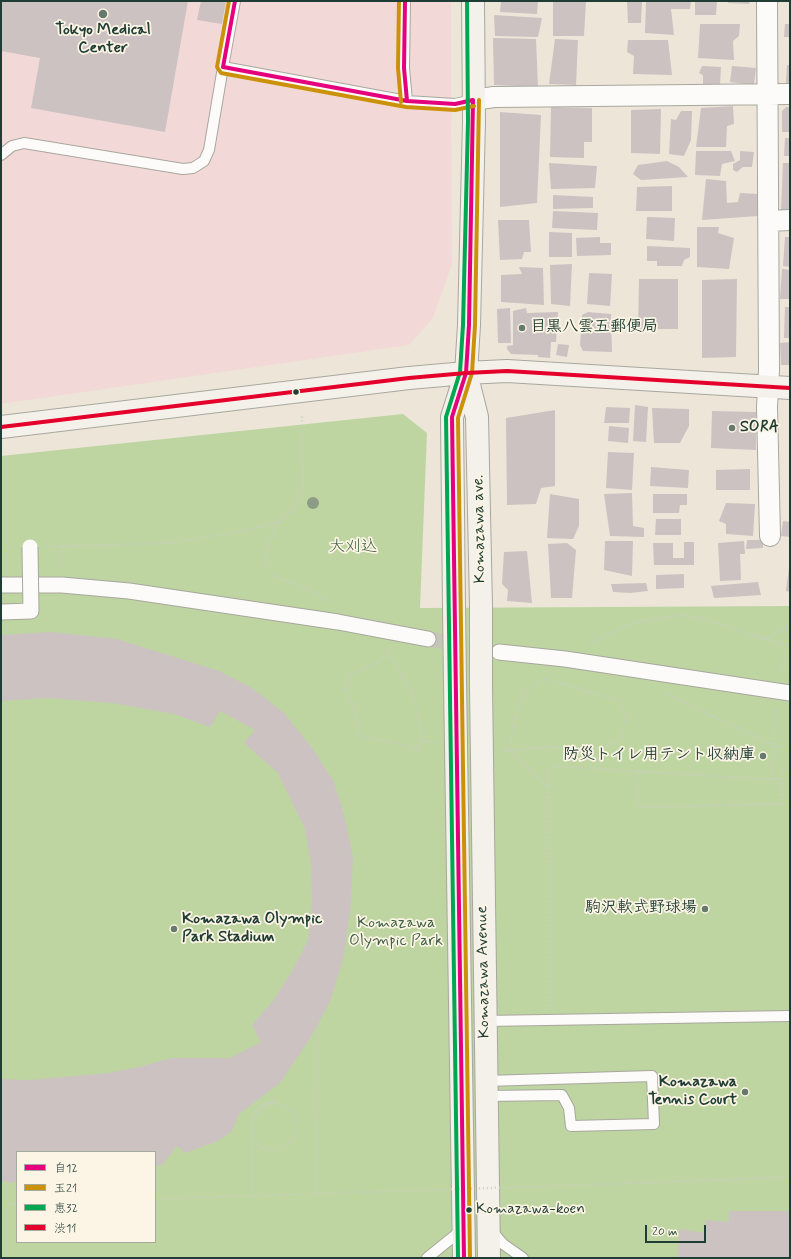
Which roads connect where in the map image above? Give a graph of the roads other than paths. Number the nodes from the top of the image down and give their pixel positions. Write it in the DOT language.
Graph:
graph roads {
  1 [pos="234,1"];
  2 [pos="405,1"];
  3 [pos="473,1"];
  4 [pos="767,1"];
  5 [pos="223,67"];
  6 [pos="768,94"];
  7 [pos="790,94"];
  8 [pos="473,100"];
  9 [pos="408,101"];
  10 [pos="1,155"];
  11 [pos="790,220"];
  12 [pos="769,221"];
  13 [pos="466,373"];
  14 [pos="768,387"];
  15 [pos="790,388"];
  16 [pos="1,427"];
  17 [pos="770,536"];
  18 [pos="30,547"];
  19 [pos="1,585"];
  20 [pos="1,612"];
  21 [pos="428,639"];
  22 [pos="499,652"];
  23 [pos="455,682"];
  24 [pos="481,687"];
  25 [pos="785,693"];
  26 [pos="790,1016"];
  27 [pos="485,1021"];
  28 [pos="485,1089"];
  29 [pos="488,1227"];
  30 [pos="464,1228"];
  31 [pos="427,1258"];
  32 [pos="464,1258"];
  33 [pos="489,1258"];
  34 [pos="523,1258"];
  1 -- 5 [label="lane"];
  2 -- 9 [label="lane"];
  3 -- 8 [label="main road"];
  4 -- 6 [label="street"];
  5 -- 9 [label="lane"];
  5 -- 10 [label="lane"];
  6 -- 7 [label="street"];
  6 -- 8 [label="street"];
  6 -- 12 [label="street"];
  8 -- 9 [label="lane"];
  8 -- 13 [label="main road, Komazawa ave."];
  11 -- 12 [label="street"];
  12 -- 14 [label="street"];
  13 -- 14 [label="main road"];
  13 -- 16 [label="main road"];
  13 -- 23 [label="main road, Komazawa ave., bridge"];
  13 -- 24 [label="main road, Komazawa ave., bridge"];
  14 -- 15 [label="main road"];
  14 -- 17 [label="street"];
  18 -- 20 [label="street, bridge"];
  19 -- 21 [label="street"];
  22 -- 25 [label="street"];
  23 -- 30 [label="main road, Komazawa Avenue"];
  24 -- 27 [label="main road, Komazawa Avenue"];
  26 -- 27 [label="lane"];
  27 -- 28 [label="main road, Komazawa Avenue"];
  28 -- 28 [label="lane"];
  28 -- 29 [label="main road, Komazawa Avenue"];
  29 -- 33 [label="main road, Komazawa Avenue"];
  29 -- 34 [label="lane"];
  30 -- 31 [label="lane"];
  30 -- 32 [label="main road, Komazawa Avenue"];
}
